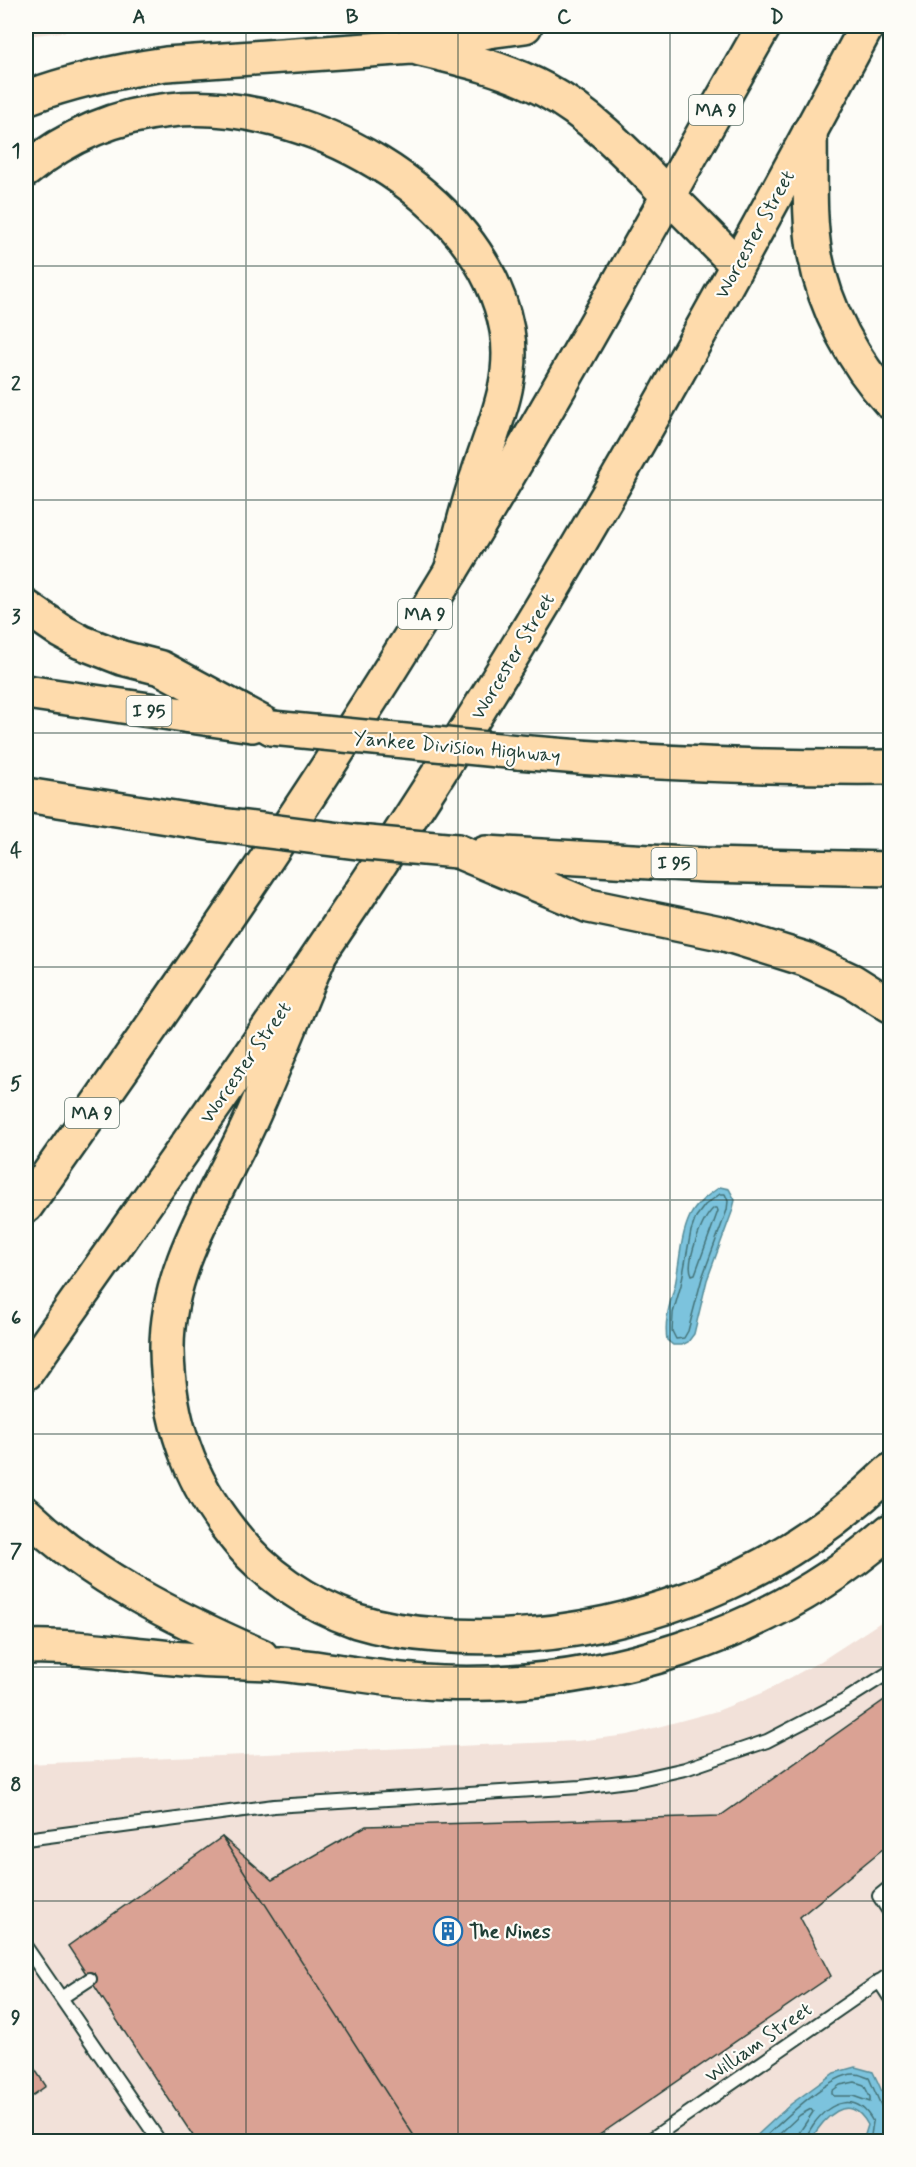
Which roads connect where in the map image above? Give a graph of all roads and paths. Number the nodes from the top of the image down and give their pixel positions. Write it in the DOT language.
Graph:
graph roads {
  1 [pos="525,26"];
  2 [pos="764,26"];
  3 [pos="867,26"];
  4 [pos="412,47"];
  5 [pos="26,98"];
  6 [pos="810,131"];
  7 [pos="26,170"];
  8 [pos="668,194"];
  9 [pos="737,265"];
  10 [pos="891,402"];
  11 [pos="451,571"];
  12 [pos="26,606"];
  13 [pos="26,692"];
  14 [pos="272,728"];
  15 [pos="891,767"];
  16 [pos="26,795"];
  17 [pos="457,851"];
  18 [pos="891,869"];
  19 [pos="318,959"];
  20 [pos="891,1005"];
  21 [pos="26,1206"];
  22 [pos="26,1373"];
  23 [pos="891,1471"];
  24 [pos="26,1514"];
  25 [pos="891,1531"];
  26 [pos="26,1647"];
  27 [pos="279,1664"];
  28 [pos="891,1672"];
  29 [pos="26,1839"];
  30 [pos="891,1887"];
  31 [pos="891,1913"];
  32 [pos="26,1947"];
  33 [pos="891,1974"];
  34 [pos="90,1978"];
  35 [pos="879,1982"];
  36 [pos="61,1998"];
  37 [pos="891,1998"];
  38 [pos="160,2142"];
  39 [pos="647,2142"];
  1 -- 4 [label="highway"];
  2 -- 8 [label="highway, MA 9"];
  3 -- 6 [label="highway, Worcester Street"];
  4 -- 5 [label="highway"];
  4 -- 8 [label="highway"];
  6 -- 9 [label="highway, Worcester Street"];
  6 -- 10 [label="highway"];
  7 -- 11 [label="highway"];
  8 -- 9 [label="highway"];
  8 -- 11 [label="highway, MA 9"];
  9 -- 19 [label="highway, Worcester Street"];
  11 -- 21 [label="highway, MA 9"];
  12 -- 14 [label="highway"];
  13 -- 14 [label="highway, Yankee Division Highway / I 95"];
  14 -- 15 [label="highway, Yankee Division Highway / I 95, bridge"];
  16 -- 17 [label="highway, I 95, bridge"];
  17 -- 18 [label="highway, I 95"];
  17 -- 20 [label="highway"];
  19 -- 22 [label="highway, Worcester Street"];
  19 -- 23 [label="highway"];
  24 -- 27 [label="highway"];
  25 -- 27 [label="highway"];
  26 -- 27 [label="highway"];
  28 -- 29 [label="lane"];
  30 -- 31 [label="lane"];
  32 -- 36 [label="lane"];
  33 -- 35 [label="lane, William Street"];
  34 -- 36 [label="lane"];
  35 -- 37 [label="lane"];
  35 -- 39 [label="lane, William Street"];
  36 -- 38 [label="lane"];
}
